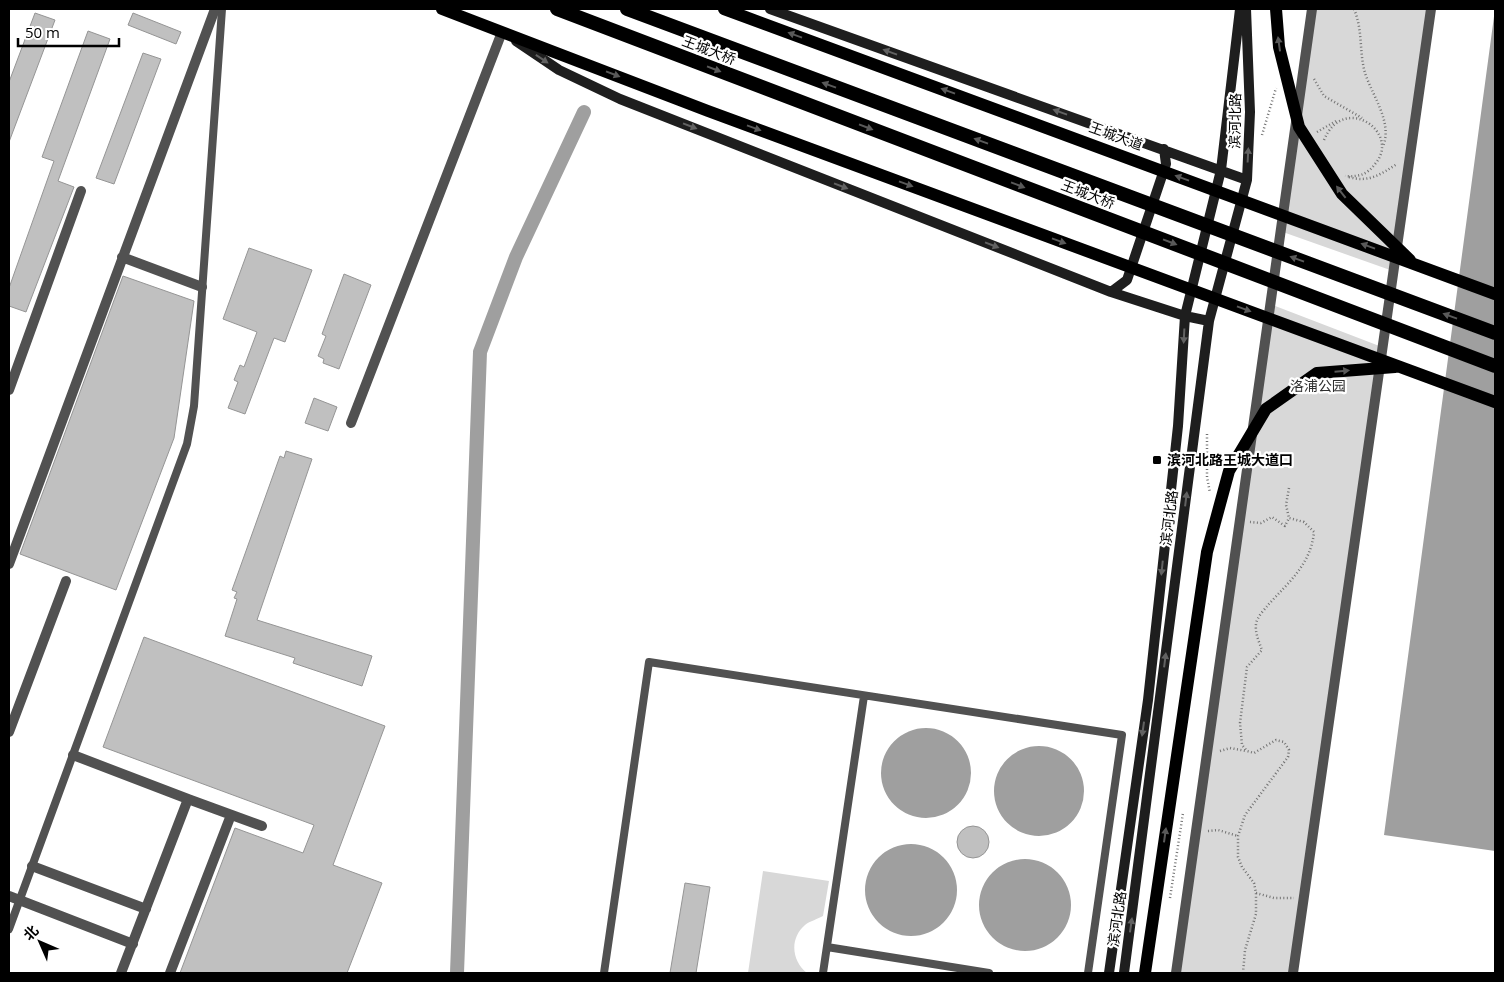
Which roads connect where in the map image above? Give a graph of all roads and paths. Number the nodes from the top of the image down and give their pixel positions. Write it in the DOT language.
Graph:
graph roads {
  1 [pos="216,9"];
  2 [pos="222,9"];
  3 [pos="442,9"];
  4 [pos="557,9"];
  5 [pos="627,9"];
  6 [pos="633,9"];
  7 [pos="724,9"];
  8 [pos="770,9"];
  9 [pos="1240,9"];
  10 [pos="1246,9"];
  11 [pos="1276,9"];
  12 [pos="1312,9"];
  13 [pos="1354,9"];
  14 [pos="1431,9"];
  15 [pos="674,27"];
  16 [pos="502,32"];
  17 [pos="1306,53"];
  18 [pos="1276,86"];
  19 [pos="1372,125"];
  20 [pos="1259,142"];
  21 [pos="1323,147"];
  22 [pos="1382,147"];
  23 [pos="1164,149"];
  24 [pos="1410,152"];
  25 [pos="1221,170"];
  26 [pos="1336,172"];
  27 [pos="1346,176"];
  28 [pos="1247,180"];
  29 [pos="81,191"];
  30 [pos="122,257"];
  31 [pos="1413,263"];
  32 [pos="202,286"];
  33 [pos="1111,292"];
  34 [pos="1495,294"];
  35 [pos="1185,316"];
  36 [pos="1208,321"];
  37 [pos="1495,333"];
  38 [pos="1400,366"];
  39 [pos="1495,366"];
  40 [pos="9,390"];
  41 [pos="1495,402"];
  42 [pos="352,423"];
  43 [pos="1289,488"];
  44 [pos="1289,518"];
  45 [pos="1240,519"];
  46 [pos="9,564"];
  47 [pos="66,581"];
  48 [pos="864,696"];
  49 [pos="9,732"];
  50 [pos="1247,751"];
  51 [pos="73,755"];
  52 [pos="1206,758"];
  53 [pos="188,799"];
  54 [pos="231,815"];
  55 [pos="262,826"];
  56 [pos="1196,833"];
  57 [pos="1238,836"];
  58 [pos="32,866"];
  59 [pos="1256,893"];
  60 [pos="9,896"];
  61 [pos="1304,896"];
  62 [pos="20,900"];
  63 [pos="146,909"];
  64 [pos="9,929"];
  65 [pos="132,944"];
  66 [pos="827,948"];
  67 [pos="121,973"];
  68 [pos="170,973"];
  69 [pos="604,973"];
  70 [pos="823,973"];
  71 [pos="989,973"];
  72 [pos="1088,973"];
  73 [pos="1109,973"];
  74 [pos="1124,973"];
  75 [pos="1145,973"];
  76 [pos="1176,973"];
  77 [pos="1243,973"];
  78 [pos="1293,973"];
  1 -- 30 [label="street"];
  2 -- 32 [label="lane"];
  3 -- 16 [label="main road"];
  4 -- 39 [label="highway, 王城大桥, one-way"];
  5 -- 15 [label="highway"];
  6 -- 15 [label="main road"];
  31 -- 7 [label="main road, 王城大道, one-way"];
  23 -- 8 [label="main road, one-way"];
  9 -- 25 [label="main road, 滨河北路"];
  28 -- 10 [label="main road, 滨河北路, one-way"];
  31 -- 11 [label="main road, one-way"];
  12 -- 17 [label="street"];
  13 -- 22 [label="path"];
  14 -- 24 [label="street"];
  37 -- 15 [label="highway, 王城大桥, one-way"];
  16 -- 33 [label="main road, one-way"];
  16 -- 38 [label="main road, one-way"];
  16 -- 42 [label="street"];
  17 -- 19 [label="path"];
  17 -- 45 [label="street"];
  18 -- 20 [label="path"];
  19 -- 21 [label="path"];
  19 -- 22 [label="path"];
  22 -- 27 [label="path"];
  23 -- 25 [label="main road"];
  23 -- 33 [label="main road"];
  24 -- 27 [label="path"];
  24 -- 61 [label="street"];
  25 -- 28 [label="main road"];
  25 -- 35 [label="main road, 滨河北路"];
  26 -- 27 [label="path"];
  28 -- 36 [label="main road, 滨河北路"];
  29 -- 40 [label="street"];
  30 -- 32 [label="street"];
  30 -- 46 [label="street"];
  31 -- 34 [label="main road, 王城大道"];
  32 -- 51 [label="lane"];
  33 -- 35 [label="main road"];
  35 -- 36 [label="main road"];
  35 -- 73 [label="main road, 滨河北路, one-way"];
  74 -- 36 [label="main road, 滨河北路, one-way"];
  38 -- 41 [label="main road"];
  75 -- 38 [label="main road, one-way"];
  43 -- 44 [label="path"];
  44 -- 45 [label="path"];
  44 -- 50 [label="path"];
  45 -- 52 [label="street"];
  47 -- 49 [label="street"];
  48 -- 66 [label="lane"];
  48 -- 69 [label="lane"];
  48 -- 72 [label="lane"];
  50 -- 52 [label="path"];
  50 -- 57 [label="path"];
  51 -- 53 [label="street"];
  51 -- 58 [label="lane"];
  52 -- 56 [label="street"];
  53 -- 54 [label="street"];
  53 -- 63 [label="street"];
  54 -- 55 [label="street"];
  54 -- 68 [label="street"];
  56 -- 57 [label="path"];
  56 -- 76 [label="street"];
  57 -- 59 [label="path"];
  58 -- 62 [label="lane"];
  58 -- 63 [label="street"];
  59 -- 61 [label="path"];
  59 -- 77 [label="path"];
  60 -- 62 [label="street"];
  61 -- 78 [label="street"];
  62 -- 64 [label="lane"];
  62 -- 65 [label="street"];
  63 -- 65 [label="street"];
  65 -- 67 [label="street"];
  66 -- 70 [label="lane"];
  66 -- 71 [label="lane"];
}
